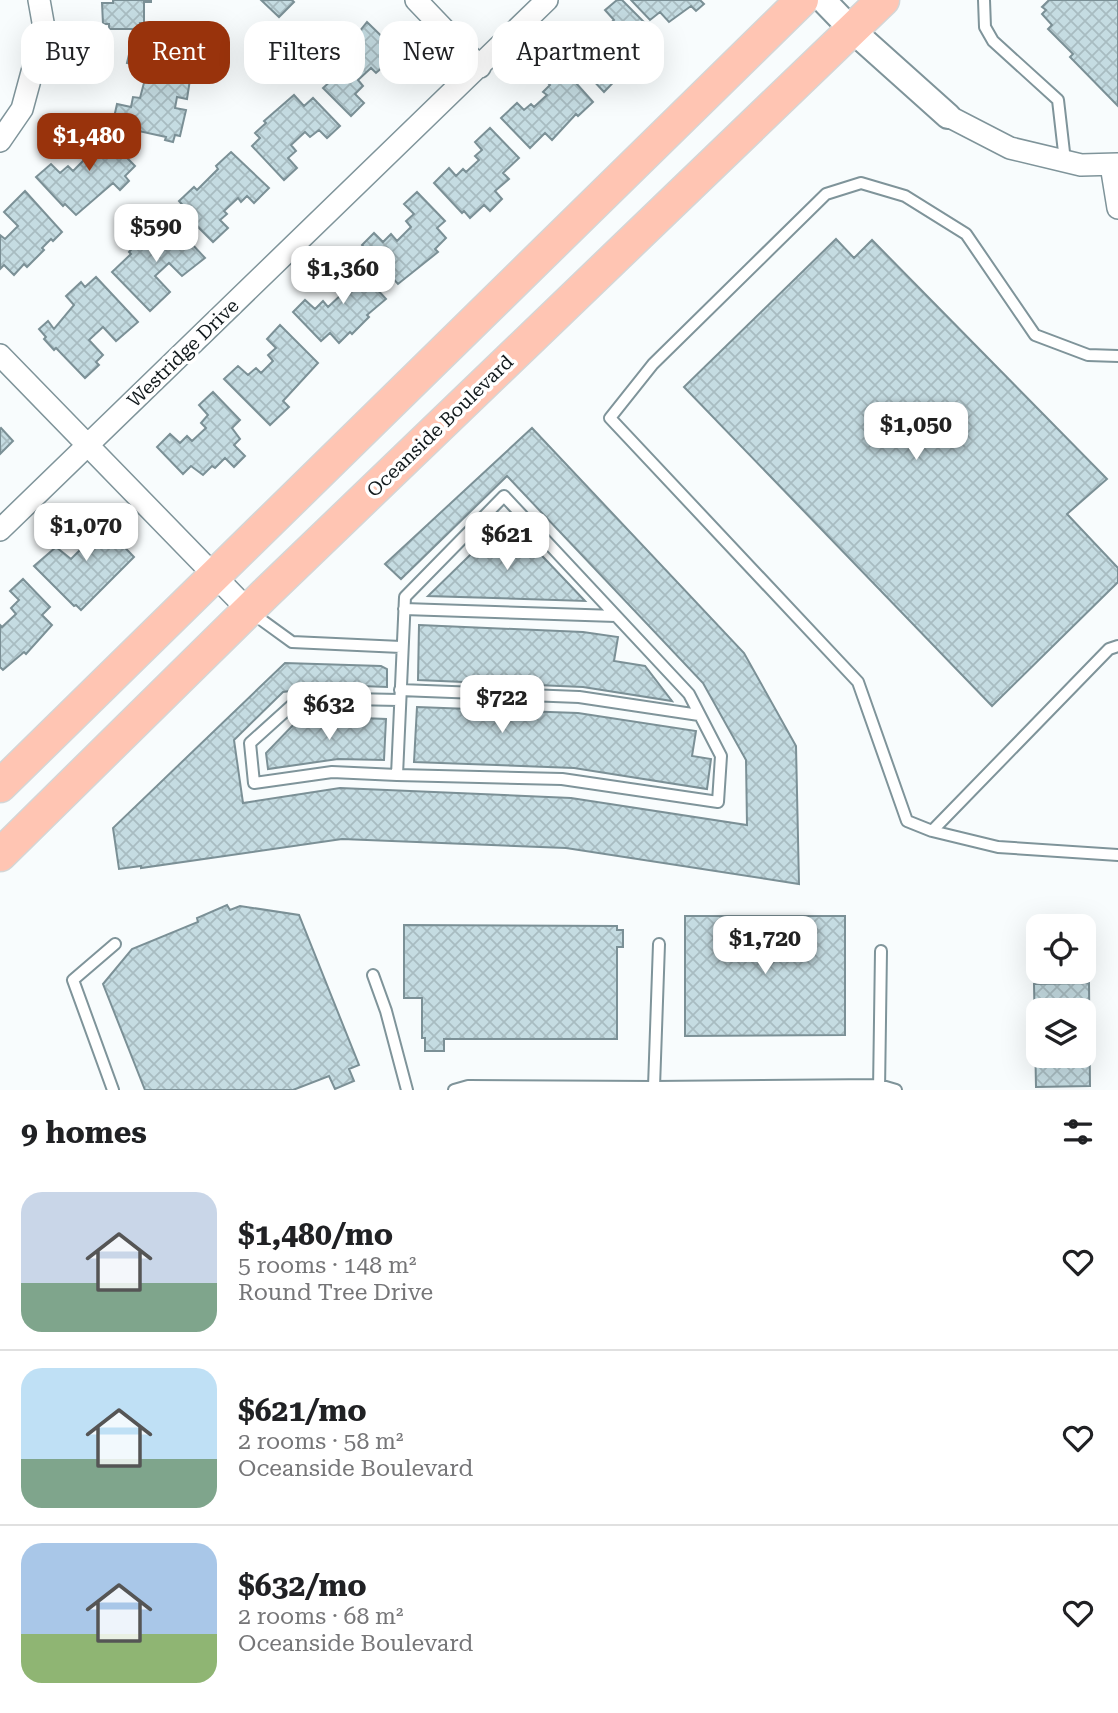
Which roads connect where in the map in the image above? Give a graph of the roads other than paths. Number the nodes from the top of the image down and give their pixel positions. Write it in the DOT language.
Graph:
graph roads {
  1 [pos="39,0"];
  2 [pos="416,0"];
  3 [pos="547,0"];
  4 [pos="802,0"];
  5 [pos="823,0"];
  6 [pos="883,0"];
  7 [pos="984,0"];
  8 [pos="852,30"];
  9 [pos="480,66"];
  10 [pos="948,116"];
  11 [pos="0,141"];
  12 [pos="1065,161"];
  13 [pos="1114,164"];
  14 [pos="1118,208"];
  15 [pos="0,355"];
  16 [pos="1118,356"];
  17 [pos="86,446"];
  18 [pos="0,530"];
  19 [pos="214,576"];
  20 [pos="404,609"];
  21 [pos="248,610"];
  22 [pos="616,616"];
  23 [pos="1118,646"];
  24 [pos="401,647"];
  25 [pos="399,695"];
  26 [pos="699,715"];
  27 [pos="397,775"];
  28 [pos="0,786"];
  29 [pos="932,831"];
  30 [pos="0,855"];
  31 [pos="1118,855"];
  32 [pos="115,944"];
  33 [pos="659,944"];
  34 [pos="881,951"];
  35 [pos="373,975"];
  36 [pos="654,1087"];
  37 [pos="879,1087"];
  38 [pos="113,1090"];
  39 [pos="407,1090"];
  40 [pos="454,1090"];
  41 [pos="896,1090"];
  1 -- 11 [label="street"];
  2 -- 9 [label="street"];
  3 -- 9 [label="street, Westridge Drive"];
  4 -- 19 [label="main road"];
  5 -- 8 [label="street"];
  6 -- 8 [label="main road, Oceanside Boulevard"];
  7 -- 12 [label="lane"];
  8 -- 10 [label="street"];
  8 -- 21 [label="main road, Oceanside Boulevard"];
  9 -- 17 [label="street, Westridge Drive"];
  10 -- 12 [label="street"];
  12 -- 13 [label="street"];
  13 -- 14 [label="street"];
  15 -- 17 [label="street"];
  16 -- 29 [label="lane"];
  17 -- 18 [label="street, Westridge Drive"];
  17 -- 19 [label="street"];
  19 -- 21 [label="street"];
  19 -- 28 [label="main road"];
  20 -- 22 [label="lane"];
  20 -- 22 [label="lane"];
  20 -- 24 [label="lane"];
  21 -- 24 [label="lane"];
  21 -- 30 [label="main road, Oceanside Boulevard"];
  22 -- 26 [label="lane"];
  23 -- 29 [label="lane"];
  24 -- 25 [label="lane"];
  25 -- 26 [label="lane"];
  25 -- 27 [label="lane"];
  25 -- 27 [label="lane"];
  26 -- 27 [label="lane"];
  29 -- 31 [label="lane"];
  32 -- 38 [label="lane"];
  33 -- 36 [label="lane"];
  34 -- 37 [label="lane"];
  35 -- 39 [label="lane"];
  36 -- 37 [label="lane"];
  36 -- 40 [label="lane"];
  37 -- 41 [label="lane"];
}
